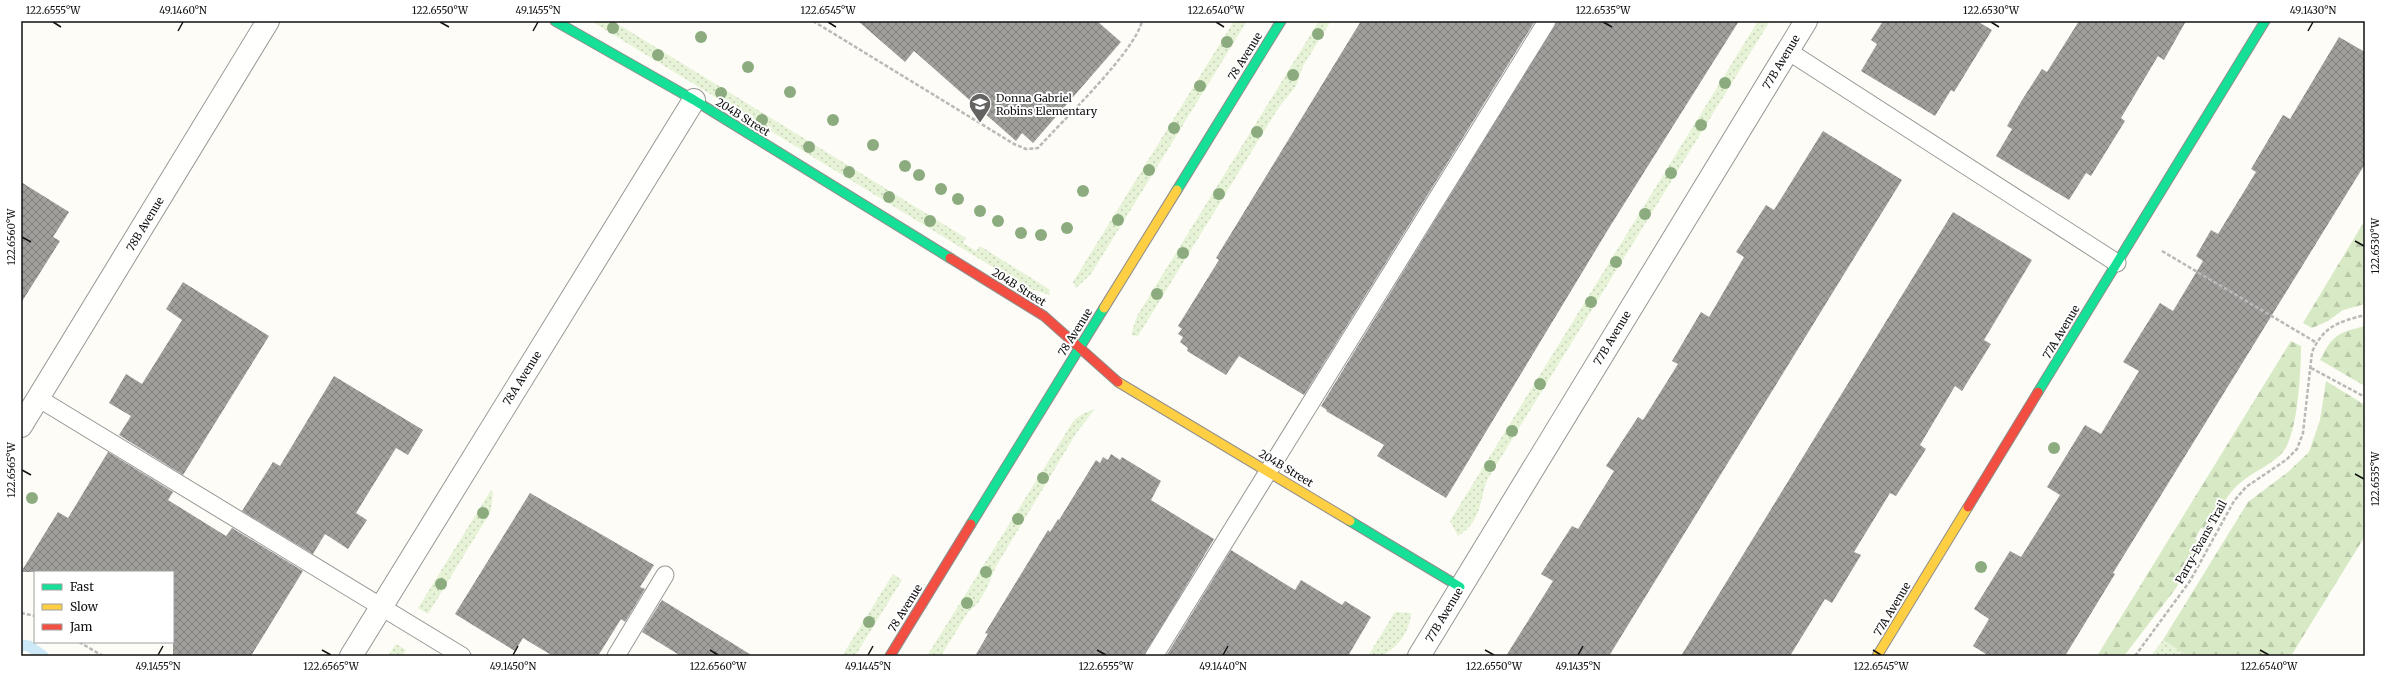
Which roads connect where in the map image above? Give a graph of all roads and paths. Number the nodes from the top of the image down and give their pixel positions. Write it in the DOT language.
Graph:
graph roads {
  1 [pos="268,21"];
  2 [pos="555,21"];
  3 [pos="813,21"];
  4 [pos="1142,21"];
  5 [pos="1282,21"];
  6 [pos="1547,21"];
  7 [pos="1806,21"];
  8 [pos="2265,21"];
  9 [pos="1788,51"];
  10 [pos="694,100"];
  11 [pos="2162,251"];
  12 [pos="2118,262"];
  13 [pos="2365,315"];
  14 [pos="2316,342"];
  15 [pos="1079,347"];
  16 [pos="2311,368"];
  17 [pos="2365,397"];
  18 [pos="38,398"];
  19 [pos="21,426"];
  20 [pos="1268,471"];
  21 [pos="665,575"];
  22 [pos="1460,587"];
  23 [pos="381,607"];
  24 [pos="21,613"];
  25 [pos="34,616"];
  26 [pos="81,643"];
  27 [pos="103,656"];
  28 [pos="351,656"];
  29 [pos="462,656"];
  30 [pos="616,656"];
  31 [pos="890,656"];
  32 [pos="1154,656"];
  33 [pos="1419,656"];
  34 [pos="1877,656"];
  35 [pos="2135,656"];
  1 -- 18 [label="street, 78B Avenue"];
  2 -- 10 [label="street, 204B Street"];
  3 -- 4 [label="path"];
  5 -- 15 [label="street, 78 Avenue"];
  6 -- 20 [label="lane"];
  7 -- 9 [label="street, 77B Avenue"];
  8 -- 12 [label="street, 77A Avenue"];
  9 -- 12 [label="lane"];
  9 -- 22 [label="street, 77B Avenue"];
  10 -- 15 [label="street, 204B Street"];
  10 -- 23 [label="street, 78A Avenue"];
  11 -- 14 [label="path"];
  12 -- 34 [label="street, 77A Avenue"];
  13 -- 14 [label="path"];
  14 -- 16 [label="path, Parry-Evans Trail"];
  15 -- 20 [label="street, 204B Street"];
  15 -- 31 [label="street, 78 Avenue"];
  16 -- 17 [label="path"];
  16 -- 35 [label="path, Parry-Evans Trail"];
  18 -- 19 [label="street, 78B Avenue"];
  18 -- 23 [label="lane"];
  20 -- 22 [label="street, 204B Street"];
  20 -- 32 [label="lane"];
  21 -- 30 [label="lane"];
  22 -- 33 [label="street, 77B Avenue"];
  23 -- 28 [label="street, 78A Avenue"];
  23 -- 29 [label="lane"];
  24 -- 25 [label="path"];
  26 -- 27 [label="path"];
}
